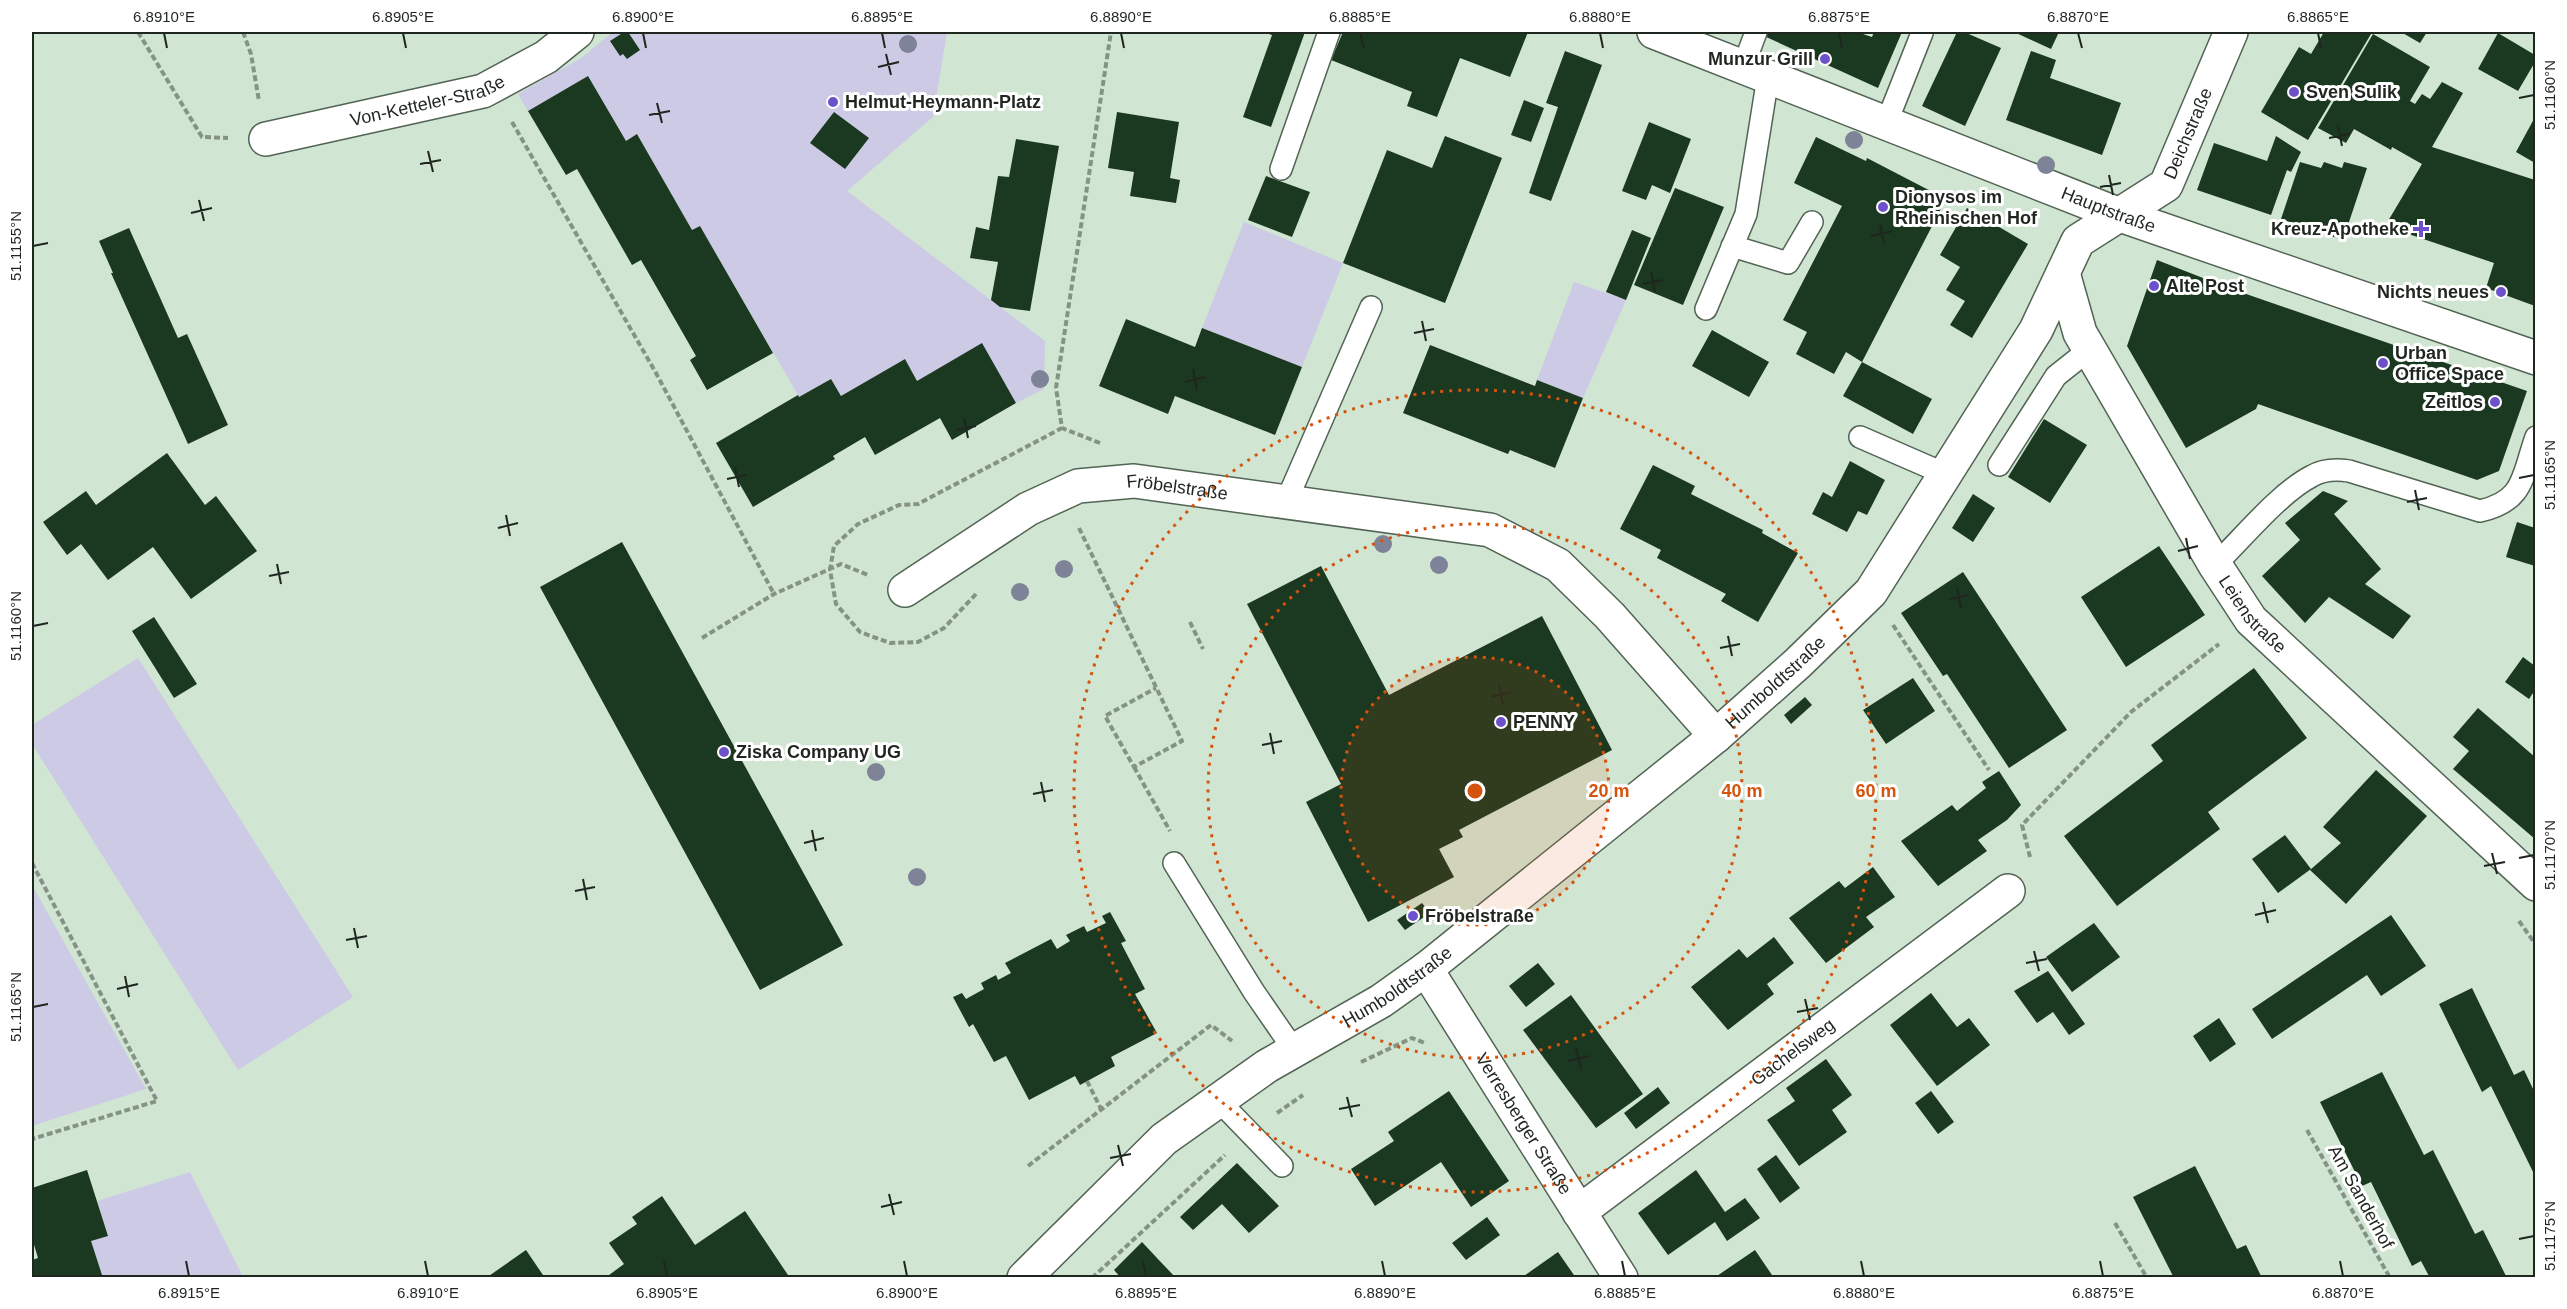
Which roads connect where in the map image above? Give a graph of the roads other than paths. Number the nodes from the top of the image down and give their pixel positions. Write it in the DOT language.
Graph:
graph roads {
  1 [pos="577,32"];
  2 [pos="1329,32"];
  3 [pos="1654,32"];
  4 [pos="1756,32"];
  5 [pos="2231,32"];
  6 [pos="1922,33"];
  7 [pos="1756,72"];
  8 [pos="1886,124"];
  9 [pos="266,139"];
  10 [pos="1281,169"];
  11 [pos="2120,215"];
  12 [pos="1812,222"];
  13 [pos="1732,246"];
  14 [pos="2062,273"];
  15 [pos="1371,307"];
  16 [pos="1706,309"];
  17 [pos="2090,349"];
  18 [pos="2535,358"];
  19 [pos="1860,436"];
  20 [pos="2535,437"];
  21 [pos="1999,465"];
  22 [pos="1945,474"];
  23 [pos="1287,502"];
  24 [pos="2215,565"];
  25 [pos="905,590"];
  26 [pos="1716,736"];
  27 [pos="1174,863"];
  28 [pos="2535,884"];
  29 [pos="2008,891"];
  30 [pos="1426,969"];
  31 [pos="1286,1039"];
  32 [pos="1219,1101"];
  33 [pos="1282,1166"];
  34 [pos="1579,1212"];
  35 [pos="1024,1278"];
  36 [pos="1621,1278"];
  1 -- 9 [label="street, Von-Ketteler-Straße"];
  2 -- 10 [label="lane"];
  3 -- 7 [label="street, Hauptstraße"];
  4 -- 7 [label="lane"];
  5 -- 11 [label="street, Deichstraße"];
  6 -- 8 [label="lane"];
  7 -- 8 [label="street, Hauptstraße"];
  7 -- 13 [label="lane"];
  8 -- 11 [label="street, Hauptstraße"];
  11 -- 14 [label="street, Humboldtstraße"];
  11 -- 18 [label="street, Hauptstraße"];
  12 -- 13 [label="lane"];
  13 -- 16 [label="lane"];
  14 -- 17 [label="street, Leienstraße"];
  14 -- 22 [label="street, Humboldtstraße"];
  15 -- 23 [label="lane"];
  17 -- 21 [label="lane"];
  17 -- 24 [label="street, Leienstraße"];
  19 -- 22 [label="lane"];
  20 -- 24 [label="lane"];
  22 -- 26 [label="street, Humboldtstraße"];
  23 -- 25 [label="street, Fröbelstraße"];
  23 -- 26 [label="street, Fröbelstraße"];
  24 -- 28 [label="street, Leienstraße"];
  26 -- 30 [label="street, Humboldtstraße"];
  27 -- 31 [label="lane"];
  29 -- 34 [label="street, Gachelsweg"];
  30 -- 31 [label="street, Humboldtstraße"];
  30 -- 34 [label="street, Verresberger Straße"];
  31 -- 32 [label="street, Humboldtstraße"];
  32 -- 33 [label="lane"];
  32 -- 35 [label="street, Humboldtstraße"];
  34 -- 36 [label="street, Verresberger Straße"];
}
